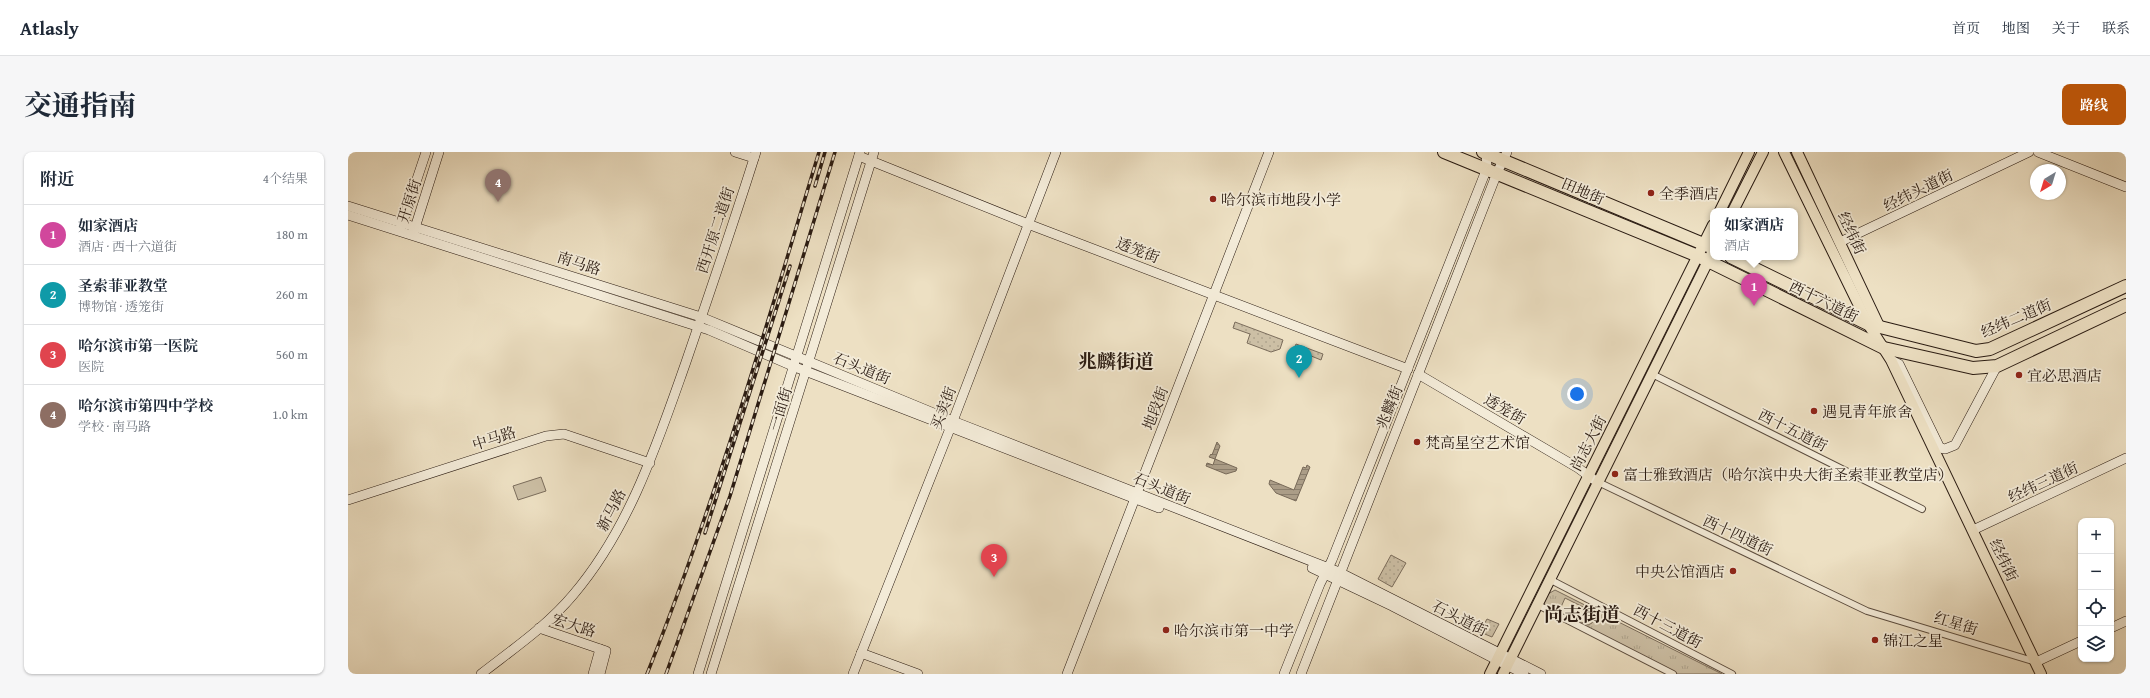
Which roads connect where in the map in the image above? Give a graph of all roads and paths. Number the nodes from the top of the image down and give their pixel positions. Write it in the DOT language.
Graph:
graph roads {
  1 [pos="426,152"];
  2 [pos="440,152"];
  3 [pos="735,152"];
  4 [pos="1056,152"];
  5 [pos="1269,152"];
  6 [pos="1444,152"];
  7 [pos="1485,152"];
  8 [pos="1763,152"];
  9 [pos="1784,152"];
  10 [pos="1797,152"];
  11 [pos="2029,152"];
  12 [pos="2038,152"];
  13 [pos="1746,153"];
  14 [pos="860,154"];
  15 [pos="755,155"];
  16 [pos="873,156"];
  17 [pos="1506,156"];
  18 [pos="1492,170"];
  19 [pos="2126,187"];
  20 [pos="348,206"];
  21 [pos="1721,208"];
  22 [pos="1735,208"];
  23 [pos="348,215"];
  24 [pos="403,222"];
  25 [pos="1028,224"];
  26 [pos="416,225"];
  27 [pos="400,232"];
  28 [pos="412,236"];
  29 [pos="1710,238"];
  30 [pos="1840,242"];
  31 [pos="1707,252"];
  32 [pos="1722,260"];
  33 [pos="1737,260"];
  34 [pos="2126,286"];
  35 [pos="1214,294"];
  36 [pos="2126,305"];
  37 [pos="701,317"];
  38 [pos="1868,324"];
  39 [pos="698,327"];
  40 [pos="1880,328"];
  41 [pos="1884,348"];
  42 [pos="798,356"];
  43 [pos="1891,360"];
  44 [pos="810,361"];
  45 [pos="795,366"];
  46 [pos="1997,366"];
  47 [pos="1408,369"];
  48 [pos="807,371"];
  49 [pos="1418,374"];
  50 [pos="1652,374"];
  51 [pos="952,424"];
  52 [pos="2126,458"];
  53 [pos="650,463"];
  54 [pos="1588,476"];
  55 [pos="1598,482"];
  56 [pos="1136,496"];
  57 [pos="348,500"];
  58 [pos="1922,509"];
  59 [pos="1973,530"];
  60 [pos="1326,571"];
  61 [pos="1338,576"];
  62 [pos="1549,579"];
  63 [pos="1536,604"];
  64 [pos="1867,611"];
  65 [pos="2126,621"];
  66 [pos="2114,627"];
  67 [pos="539,628"];
  68 [pos="2078,642"];
  69 [pos="600,648"];
  70 [pos="861,653"];
  71 [pos="1498,657"];
  72 [pos="2036,662"];
  73 [pos="1507,666"];
  74 [pos="481,674"];
  75 [pos="593,674"];
  76 [pos="600,674"];
  77 [pos="698,674"];
  78 [pos="711,674"];
  79 [pos="853,674"];
  80 [pos="918,674"];
  81 [pos="1067,674"];
  82 [pos="1284,674"];
  83 [pos="1301,674"];
  84 [pos="1490,674"];
  85 [pos="1524,674"];
  86 [pos="1541,674"];
  87 [pos="1673,674"];
  88 [pos="1732,674"];
  89 [pos="2041,674"];
  1 -- 24 [label="main road, 开原街"];
  2 -- 26 [label="main road, 开原街"];
  3 -- 15 [label="main road"];
  4 -- 25 [label="main road, 买卖街"];
  5 -- 35 [label="main road, 地段街"];
  6 -- 18 [label="highway, 田地街"];
  7 -- 17 [label="highway, 田地街"];
  7 -- 18 [label="main road, 兆麟街"];
  8 -- 22 [label="main road"];
  9 -- 38 [label="main road, 经纬街"];
  10 -- 30 [label="main road, 经纬街"];
  11 -- 30 [label="main road, 经纬头道街"];
  12 -- 19 [label="main road"];
  13 -- 21 [label="main road"];
  14 -- 16 [label="main road, 透笼街"];
  14 -- 42 [label="main road, 一面街"];
  15 -- 37 [label="main road, 西开原二道街"];
  16 -- 25 [label="main road, 透笼街"];
  16 -- 44 [label="main road, 一面街"];
  17 -- 18 [label="main road, 兆麟街"];
  17 -- 31 [label="highway, 田地街"];
  18 -- 31 [label="highway, 田地街"];
  18 -- 47 [label="main road, 兆麟街"];
  18 -- 49 [label="main road, 兆麟街"];
  20 -- 24 [label="main road, 南马路"];
  23 -- 27 [label="main road, 南马路"];
  24 -- 26 [label="main road, 南马路"];
  24 -- 27 [label="main road, 开原街"];
  25 -- 35 [label="main road, 透笼街"];
  25 -- 51 [label="main road, 买卖街"];
  26 -- 28 [label="main road, 开原街"];
  26 -- 37 [label="main road, 南马路"];
  27 -- 28 [label="main road, 南马路"];
  28 -- 39 [label="main road, 南马路"];
  29 -- 31 [label="main road, 尚志大街"];
  30 -- 40 [label="main road, 经纬街"];
  31 -- 50 [label="main road, 尚志大街"];
  31 -- 54 [label="main road, 尚志大街"];
  32 -- 41 [label="highway, 西十六道街"];
  33 -- 38 [label="highway, 西十六道街"];
  34 -- 40 [label="highway, 经纬二道街"];
  35 -- 47 [label="main road, 透笼街"];
  35 -- 56 [label="main road, 地段街"];
  36 -- 46 [label="highway"];
  37 -- 39 [label="main road, 新马路"];
  37 -- 42 [label="main road, 南马路"];
  38 -- 40 [label="highway, 经纬二道街"];
  38 -- 41 [label="main road, 经纬街"];
  39 -- 45 [label="main road, 南马路"];
  39 -- 53 [label="main road, 新马路"];
  41 -- 43 [label="main road, 经纬街"];
  41 -- 46 [label="highway"];
  42 -- 44 [label="main road, 石头道街"];
  42 -- 45 [label="main road, 一面街"];
  43 -- 46 [label="main road"];
  43 -- 59 [label="main road, 经纬街"];
  44 -- 48 [label="main road, 一面街"];
  44 -- 51 [label="main road, 石头道街"];
  45 -- 48 [label="main road, 石头道街"];
  45 -- 77 [label="main road, 一面街"];
  47 -- 60 [label="main road, 兆麟街"];
  48 -- 51 [label="main road, 石头道街"];
  48 -- 78 [label="main road, 一面街"];
  49 -- 54 [label="main road, 透笼街"];
  49 -- 61 [label="main road, 兆麟街"];
  50 -- 55 [label="main road, 尚志大街"];
  50 -- 58 [label="street, 西十五道街"];
  51 -- 56 [label="main road, 石头道街"];
  51 -- 70 [label="main road, 买卖街"];
  52 -- 59 [label="main road, 经纬三道街"];
  53 -- 57 [label="main road, 中马路"];
  53 -- 67 [label="main road, 新马路"];
  54 -- 55 [label="main road, 透笼街"];
  54 -- 71 [label="main road, 尚志大街"];
  55 -- 62 [label="main road, 尚志大街"];
  55 -- 64 [label="street, 西十四道街"];
  56 -- 60 [label="main road, 石头道街"];
  56 -- 81 [label="main road, 地段街"];
  59 -- 72 [label="main road, 经纬街"];
  60 -- 61 [label="main road, 石头道街"];
  60 -- 82 [label="main road, 兆麟街"];
  61 -- 71 [label="main road, 石头道街"];
  61 -- 83 [label="main road, 兆麟街"];
  62 -- 63 [label="main road, 尚志大街"];
  62 -- 88 [label="street, 西十三道街"];
  63 -- 73 [label="main road, 尚志大街"];
  63 -- 87 [label="street"];
  64 -- 72 [label="street, 红星街"];
  65 -- 66 [label="main road"];
  67 -- 69 [label="main road, 宏大路"];
  67 -- 74 [label="main road, 新马路"];
  68 -- 72 [label="main road"];
  69 -- 75 [label="main road, 宏大路"];
  69 -- 76 [label="main road, 宏大路"];
  70 -- 79 [label="main road, 买卖街"];
  70 -- 80 [label="main road"];
  71 -- 73 [label="main road, 石头道街"];
  71 -- 84 [label="main road, 尚志大街"];
  72 -- 89 [label="main road, 经纬街"];
  73 -- 85 [label="main road"];
  73 -- 86 [label="main road"];
}
